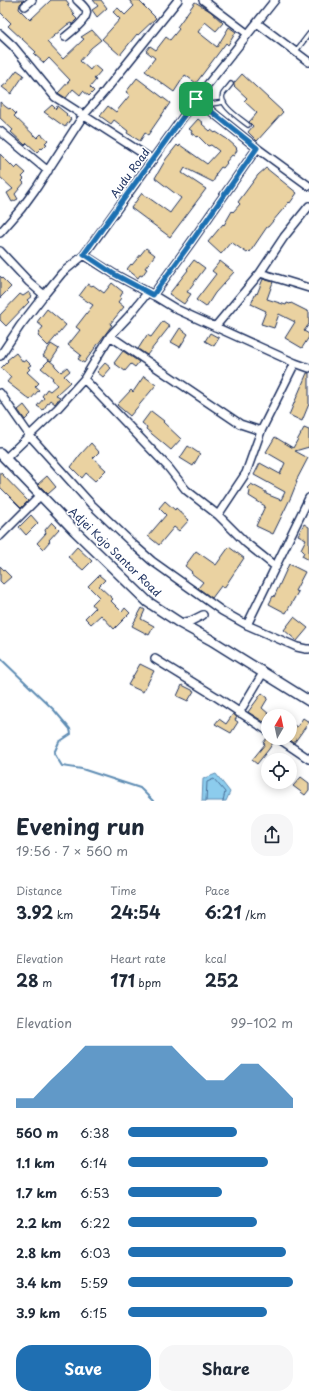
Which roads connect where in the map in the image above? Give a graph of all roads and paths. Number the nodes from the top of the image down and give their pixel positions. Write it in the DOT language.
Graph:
graph roads {
  1 [pos="32,0"];
  2 [pos="77,0"];
  3 [pos="178,0"];
  4 [pos="203,0"];
  5 [pos="275,0"];
  6 [pos="25,6"];
  7 [pos="257,23"];
  8 [pos="0,34"];
  9 [pos="248,34"];
  10 [pos="309,34"];
  11 [pos="65,38"];
  12 [pos="296,51"];
  13 [pos="309,62"];
  14 [pos="231,84"];
  15 [pos="196,99"];
  16 [pos="224,102"];
  17 [pos="207,108"];
  18 [pos="83,116"];
  19 [pos="248,125"];
  20 [pos="0,131"];
  21 [pos="257,148"];
  22 [pos="153,160"];
  23 [pos="48,171"];
  24 [pos="309,186"];
  25 [pos="309,206"];
  26 [pos="0,233"];
  27 [pos="0,251"];
  28 [pos="84,254"];
  29 [pos="260,273"];
  30 [pos="309,288"];
  31 [pos="150,293"];
  32 [pos="44,295"];
  33 [pos="215,327"];
  34 [pos="110,336"];
  35 [pos="0,356"];
  36 [pos="295,363"];
  37 [pos="309,368"];
  38 [pos="84,379"];
  39 [pos="0,393"];
  40 [pos="261,431"];
  41 [pos="30,436"];
  42 [pos="3,456"];
  43 [pos="41,495"];
  44 [pos="309,498"];
  45 [pos="306,510"];
  46 [pos="218,515"];
  47 [pos="0,536"];
  48 [pos="276,567"];
  49 [pos="203,615"];
  50 [pos="180,623"];
  51 [pos="247,625"];
  52 [pos="309,649"];
  53 [pos="155,659"];
  54 [pos="264,673"];
  55 [pos="309,701"];
  56 [pos="239,713"];
  57 [pos="261,727"];
  58 [pos="288,745"];
  59 [pos="309,759"];
  1 -- 6 [label="street"];
  2 -- 11 [label="street"];
  3 -- 18 [label="street"];
  4 -- 9 [label="street"];
  5 -- 7 [label="street, Audu Road"];
  7 -- 9 [label="street, Audu Road"];
  7 -- 12 [label="street"];
  8 -- 18 [label="street"];
  9 -- 15 [label="street, Audu Road"];
  10 -- 12 [label="lane"];
  12 -- 13 [label="street"];
  14 -- 16 [label="lane"];
  15 -- 17 [label="street"];
  15 -- 22 [label="street, Audu Road"];
  16 -- 17 [label="lane"];
  16 -- 19 [label="lane"];
  17 -- 21 [label="street"];
  18 -- 22 [label="street"];
  18 -- 23 [label="street"];
  20 -- 23 [label="street"];
  21 -- 24 [label="street"];
  21 -- 31 [label="street"];
  22 -- 28 [label="street, Audu Road"];
  23 -- 26 [label="street"];
  25 -- 29 [label="street"];
  27 -- 32 [label="street"];
  28 -- 31 [label="street"];
  28 -- 32 [label="street, Audu Road"];
  29 -- 30 [label="street"];
  29 -- 33 [label="street"];
  31 -- 33 [label="street"];
  31 -- 34 [label="street"];
  32 -- 35 [label="street, Audu Road"];
  33 -- 36 [label="street"];
  34 -- 38 [label="street"];
  34 -- 40 [label="street"];
  36 -- 37 [label="street"];
  36 -- 40 [label="street"];
  38 -- 41 [label="street"];
  38 -- 46 [label="street"];
  39 -- 41 [label="street"];
  40 -- 46 [label="street"];
  41 -- 42 [label="street"];
  41 -- 51 [label="street"];
  42 -- 43 [label="street, Adjei Kojo Santor Road"];
  43 -- 47 [label="street"];
  43 -- 50 [label="street, Adjei Kojo Santor Road"];
  44 -- 45 [label="street"];
  45 -- 48 [label="street"];
  46 -- 48 [label="street"];
  48 -- 51 [label="street"];
  49 -- 50 [label="street"];
  50 -- 54 [label="street, Adjei Kojo Santor Road"];
  51 -- 52 [label="street"];
  53 -- 56 [label="street"];
  54 -- 55 [label="street, Adjei Kojo Santor Road"];
  54 -- 56 [label="street"];
  56 -- 57 [label="street"];
  58 -- 59 [label="street"];
}
